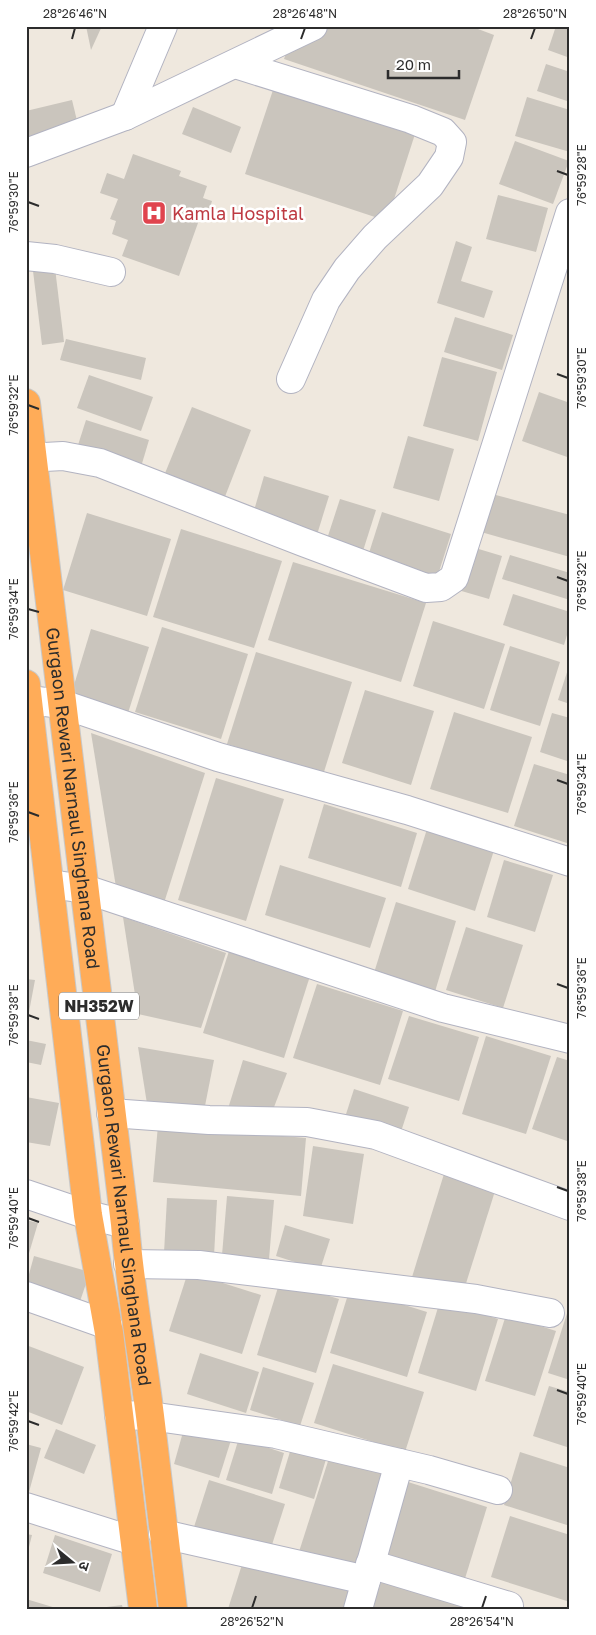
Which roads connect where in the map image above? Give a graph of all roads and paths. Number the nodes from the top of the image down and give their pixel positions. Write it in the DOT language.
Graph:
graph roads {
  1 [pos="163,26"];
  2 [pos="314,26"];
  3 [pos="235,64"];
  4 [pos="125,116"];
  5 [pos="26,153"];
  6 [pos="570,213"];
  7 [pos="26,256"];
  8 [pos="111,272"];
  9 [pos="291,379"];
  10 [pos="26,403"];
  11 [pos="30,458"];
  12 [pos="27,692"];
  13 [pos="62,704"];
  14 [pos="570,862"];
  15 [pos="50,884"];
  16 [pos="85,889"];
  17 [pos="570,1039"];
  18 [pos="111,1113"];
  19 [pos="26,1194"];
  20 [pos="570,1206"];
  21 [pos="88,1215"];
  22 [pos="125,1224"];
  23 [pos="128,1264"];
  24 [pos="26,1296"];
  25 [pos="550,1313"];
  26 [pos="108,1325"];
  27 [pos="119,1415"];
  28 [pos="150,1416"];
  29 [pos="399,1463"];
  30 [pos="498,1490"];
  31 [pos="26,1508"];
  32 [pos="163,1534"];
  33 [pos="134,1541"];
  34 [pos="368,1572"];
  35 [pos="143,1609"];
  36 [pos="173,1609"];
  37 [pos="358,1609"];
  38 [pos="508,1609"];
  1 -- 4 [label="street"];
  2 -- 3 [label="street"];
  3 -- 4 [label="street"];
  3 -- 9 [label="street"];
  4 -- 5 [label="street"];
  6 -- 11 [label="street"];
  7 -- 8 [label="street"];
  10 -- 11 [label="highway, Gurgaon Rewari Narnaul Singhana Road / NH352W"];
  11 -- 13 [label="highway, Gurgaon Rewari Narnaul Singhana Road / NH352W"];
  12 -- 13 [label="street"];
  12 -- 15 [label="highway, NH352W"];
  13 -- 14 [label="street"];
  13 -- 16 [label="highway, Gurgaon Rewari Narnaul Singhana Road / NH352W"];
  15 -- 16 [label="street"];
  15 -- 21 [label="highway, NH352W"];
  16 -- 17 [label="street"];
  16 -- 18 [label="highway, Gurgaon Rewari Narnaul Singhana Road / NH352W"];
  18 -- 20 [label="street"];
  18 -- 22 [label="highway, Gurgaon Rewari Narnaul Singhana Road / NH352W"];
  19 -- 21 [label="street"];
  21 -- 22 [label="street"];
  21 -- 26 [label="highway, NH352W"];
  22 -- 23 [label="highway, Gurgaon Rewari Narnaul Singhana Road / NH352W"];
  23 -- 25 [label="street"];
  23 -- 28 [label="highway, Gurgaon Rewari Narnaul Singhana Road / NH352W"];
  24 -- 26 [label="street"];
  26 -- 27 [label="highway, NH352W"];
  27 -- 28 [label="street"];
  27 -- 33 [label="highway, NH352W"];
  28 -- 29 [label="street"];
  28 -- 32 [label="highway, Gurgaon Rewari Narnaul Singhana Road / NH352W"];
  29 -- 30 [label="street"];
  29 -- 34 [label="street"];
  31 -- 33 [label="street"];
  32 -- 34 [label="street"];
  32 -- 36 [label="highway, Gurgaon Rewari Narnaul Singhana Road / NH352W"];
  33 -- 35 [label="highway, NH352W"];
  34 -- 37 [label="street"];
  34 -- 38 [label="street"];
}
